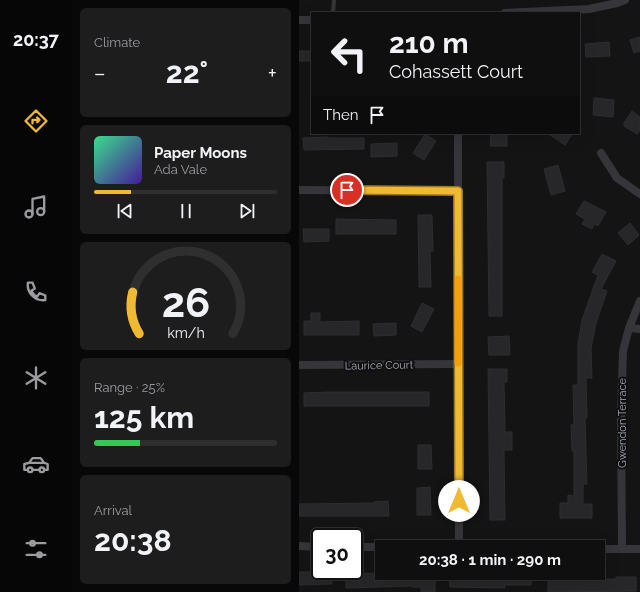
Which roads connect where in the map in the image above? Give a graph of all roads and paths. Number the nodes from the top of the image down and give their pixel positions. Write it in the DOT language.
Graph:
graph roads {
  1 [pos="334,0"];
  2 [pos="625,0"];
  3 [pos="333,12"];
  4 [pos="526,12"];
  5 [pos="299,20"];
  6 [pos="311,20"];
  7 [pos="458,134"];
  8 [pos="601,153"];
  9 [pos="299,190"];
  10 [pos="458,191"];
  11 [pos="640,194"];
  12 [pos="640,301"];
  13 [pos="629,328"];
  14 [pos="640,329"];
  15 [pos="458,364"];
  16 [pos="299,366"];
  17 [pos="459,540"];
  18 [pos="299,546"];
  19 [pos="311,547"];
  20 [pos="363,547"];
  21 [pos="375,547"];
  22 [pos="605,549"];
  23 [pos="622,549"];
  24 [pos="640,549"];
  1 -- 3 [label="lane"];
  2 -- 4 [label="street"];
  5 -- 6 [label="street"];
  7 -- 10 [label="street"];
  8 -- 11 [label="street"];
  9 -- 10 [label="street"];
  10 -- 15 [label="street"];
  12 -- 13 [label="street, Gwendon Terrace"];
  13 -- 14 [label="street"];
  13 -- 23 [label="street, Gwendon Terrace"];
  15 -- 16 [label="street, Laurice Court"];
  15 -- 17 [label="street"];
  18 -- 19 [label="street"];
  20 -- 21 [label="street"];
  22 -- 23 [label="street"];
  23 -- 24 [label="street"];
}
